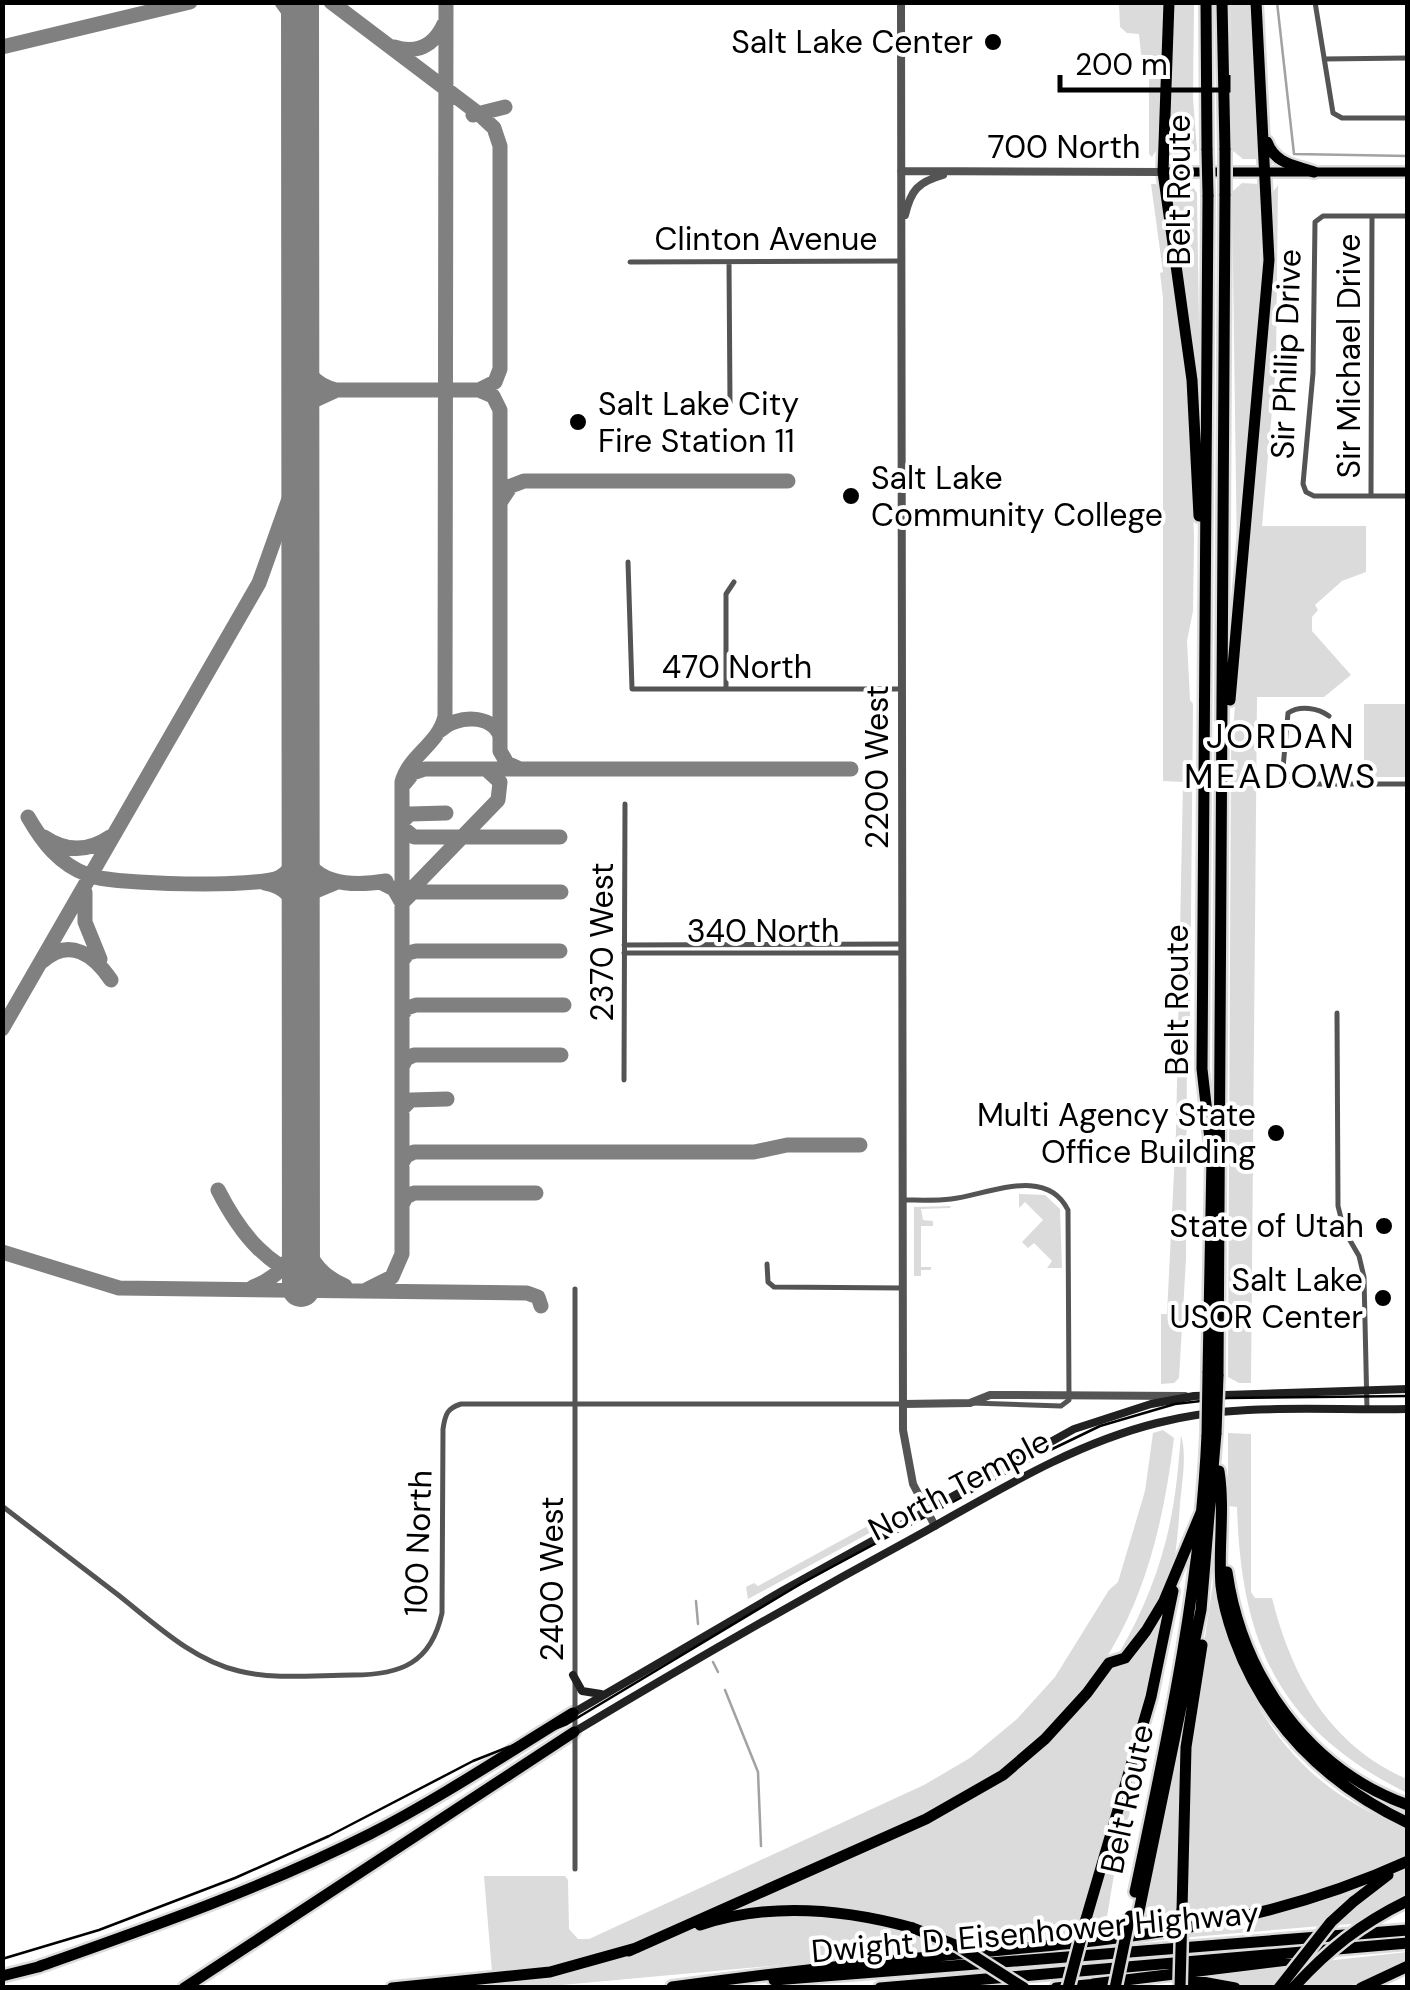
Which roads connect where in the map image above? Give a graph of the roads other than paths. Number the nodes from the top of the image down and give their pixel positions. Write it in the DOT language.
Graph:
graph roads {
  1 [pos="901,2"];
  2 [pos="1170,2"];
  3 [pos="1206,2"];
  4 [pos="1222,2"];
  5 [pos="1256,2"];
  6 [pos="1315,2"];
  7 [pos="1408,58"];
  8 [pos="1324,60"];
  9 [pos="1408,118"];
  10 [pos="1264,133"];
  11 [pos="901,172"];
  12 [pos="957,172"];
  13 [pos="1163,172"];
  14 [pos="1266,172"];
  15 [pos="1314,172"];
  16 [pos="1408,172"];
  17 [pos="1372,216"];
  18 [pos="1408,216"];
  19 [pos="902,227"];
  20 [pos="902,261"];
  21 [pos="630,262"];
  22 [pos="729,262"];
  23 [pos="730,402"];
  24 [pos="1371,496"];
  25 [pos="1408,496"];
  26 [pos="628,562"];
  27 [pos="734,582"];
  28 [pos="726,689"];
  29 [pos="902,689"];
  30 [pos="1330,716"];
  31 [pos="1206,765"];
  32 [pos="1223,779"];
  33 [pos="1408,784"];
  34 [pos="625,804"];
  35 [pos="624,945"];
  36 [pos="902,949"];
  37 [pos="624,953"];
  38 [pos="1337,1013"];
  39 [pos="624,1080"];
  40 [pos="902,1200"];
  41 [pos="767,1264"];
  42 [pos="575,1288"];
  43 [pos="902,1288"];
  44 [pos="1213,1375"];
  45 [pos="1408,1389"];
  46 [pos="1367,1390"];
  47 [pos="1069,1394"];
  48 [pos="1194,1396"];
  49 [pos="486,1404"];
  50 [pos="902,1404"];
  51 [pos="574,1405"];
  52 [pos="1408,1409"];
  53 [pos="1367,1410"];
  54 [pos="1212,1434"];
  55 [pos="1215,1448"];
  56 [pos="1222,1488"];
  57 [pos="2,1506"];
  58 [pos="1203,1508"];
  59 [pos="926,1510"];
  60 [pos="935,1526"];
  61 [pos="1178,1567"];
  62 [pos="1204,1572"];
  63 [pos="573,1675"];
  64 [pos="606,1694"];
  65 [pos="573,1714"];
  66 [pos="574,1732"];
  67 [pos="1408,1806"];
  68 [pos="1408,1823"];
  69 [pos="1408,1861"];
  70 [pos="575,1869"];
  71 [pos="1408,1901"];
  72 [pos="1134,1916"];
  73 [pos="1408,1930"];
  74 [pos="1408,1944"];
  75 [pos="629,1951"];
  76 [pos="1408,1966"];
  77 [pos="2,1976"];
  78 [pos="1094,1984"];
  79 [pos="402,1986"];
  80 [pos="669,1987"];
  81 [pos="184,1988"];
  82 [pos="380,1988"];
  83 [pos="392,1988"];
  84 [pos="880,1988"];
  85 [pos="1024,1988"];
  86 [pos="1056,1988"];
  87 [pos="1068,1988"];
  88 [pos="1115,1988"];
  89 [pos="1123,1988"];
  90 [pos="1180,1988"];
  91 [pos="1235,1988"];
  92 [pos="1278,1988"];
  93 [pos="1293,1988"];
  94 [pos="1361,1988"];
  1 -- 11 [label="street, 2200 West"];
  2 -- 13 [label="highway"];
  3 -- 31 [label="highway, Belt Route, bridge"];
  4 -- 32 [label="highway, Belt Route, bridge"];
  5 -- 10 [label="highway"];
  6 -- 8 [label="street"];
  7 -- 8 [label="street"];
  8 -- 9 [label="street"];
  10 -- 14 [label="highway"];
  10 -- 15 [label="highway"];
  11 -- 12 [label="street, 700 North"];
  11 -- 19 [label="street, 2200 West"];
  12 -- 13 [label="street, 700 North"];
  12 -- 19 [label="street"];
  13 -- 14 [label="main road, 700 North"];
  13 -- 31 [label="highway"];
  14 -- 15 [label="main road, 700 North"];
  14 -- 32 [label="highway"];
  15 -- 16 [label="main road, 700 North"];
  17 -- 18 [label="street"];
  17 -- 24 [label="street, Sir Michael Drive"];
  17 -- 24 [label="street, Sir Philip Drive"];
  19 -- 20 [label="street, 2200 West"];
  20 -- 22 [label="street, Clinton Avenue"];
  20 -- 29 [label="street, 2200 West"];
  21 -- 22 [label="street, Clinton Avenue"];
  22 -- 23 [label="street"];
  24 -- 25 [label="street"];
  26 -- 28 [label="street, 470 North"];
  27 -- 28 [label="street"];
  28 -- 29 [label="street, 470 North"];
  29 -- 36 [label="street, 2200 West"];
  30 -- 33 [label="street"];
  31 -- 44 [label="highway, Belt Route"];
  32 -- 44 [label="highway, Belt Route"];
  34 -- 35 [label="street, 2370 West"];
  35 -- 36 [label="street, 340 North"];
  35 -- 37 [label="street, 2370 West"];
  36 -- 37 [label="street, 340 North"];
  36 -- 40 [label="street, 2200 West"];
  37 -- 39 [label="street, 2370 West"];
  38 -- 46 [label="street"];
  40 -- 43 [label="street, 2200 West"];
  40 -- 47 [label="street"];
  41 -- 43 [label="street"];
  42 -- 51 [label="street, 2400 West"];
  43 -- 50 [label="street, 2200 West"];
  44 -- 54 [label="highway, Belt Route, bridge"];
  45 -- 46 [label="main road, North Temple"];
  46 -- 48 [label="main road, North Temple"];
  46 -- 53 [label="street"];
  47 -- 48 [label="street, North Temple"];
  47 -- 50 [label="street, North Temple"];
  48 -- 59 [label="main road, North Temple"];
  49 -- 51 [label="street, North Temple"];
  49 -- 57 [label="street, 100 North"];
  50 -- 51 [label="street, North Temple"];
  50 -- 59 [label="street, 2200 West"];
  51 -- 63 [label="street, 2400 West"];
  52 -- 53 [label="main road, North Temple"];
  53 -- 60 [label="main road, North Temple"];
  54 -- 55 [label="highway, Belt Route"];
  54 -- 58 [label="highway, Belt Route"];
  55 -- 56 [label="highway"];
  55 -- 62 [label="highway, Belt Route"];
  56 -- 67 [label="highway"];
  56 -- 68 [label="highway"];
  58 -- 61 [label="highway"];
  58 -- 72 [label="highway, Belt Route"];
  59 -- 60 [label="street, 2200 West"];
  59 -- 64 [label="main road, North Temple"];
  60 -- 66 [label="main road, North Temple"];
  61 -- 75 [label="highway"];
  61 -- 87 [label="highway, bridge"];
  62 -- 72 [label="highway, Belt Route"];
  62 -- 90 [label="highway, bridge"];
  63 -- 64 [label="main road"];
  63 -- 65 [label="street, 2400 West"];
  64 -- 65 [label="main road, North Temple"];
  65 -- 66 [label="street, 2400 West"];
  65 -- 77 [label="highway"];
  66 -- 70 [label="street, 2400 West"];
  66 -- 81 [label="highway"];
  69 -- 80 [label="highway"];
  69 -- 92 [label="highway, bridge"];
  71 -- 93 [label="highway, bridge"];
  72 -- 88 [label="highway, Belt Route, bridge"];
  72 -- 89 [label="highway, Belt Route"];
  73 -- 80 [label="highway, Dwight D. Eisenhower Highway"];
  74 -- 78 [label="highway"];
  74 -- 84 [label="highway, Dwight D. Eisenhower Highway"];
  75 -- 79 [label="highway"];
  75 -- 85 [label="highway, bridge"];
  76 -- 94 [label="highway"];
  78 -- 86 [label="highway"];
  78 -- 91 [label="highway"];
  79 -- 82 [label="highway"];
  79 -- 83 [label="highway"];
}
